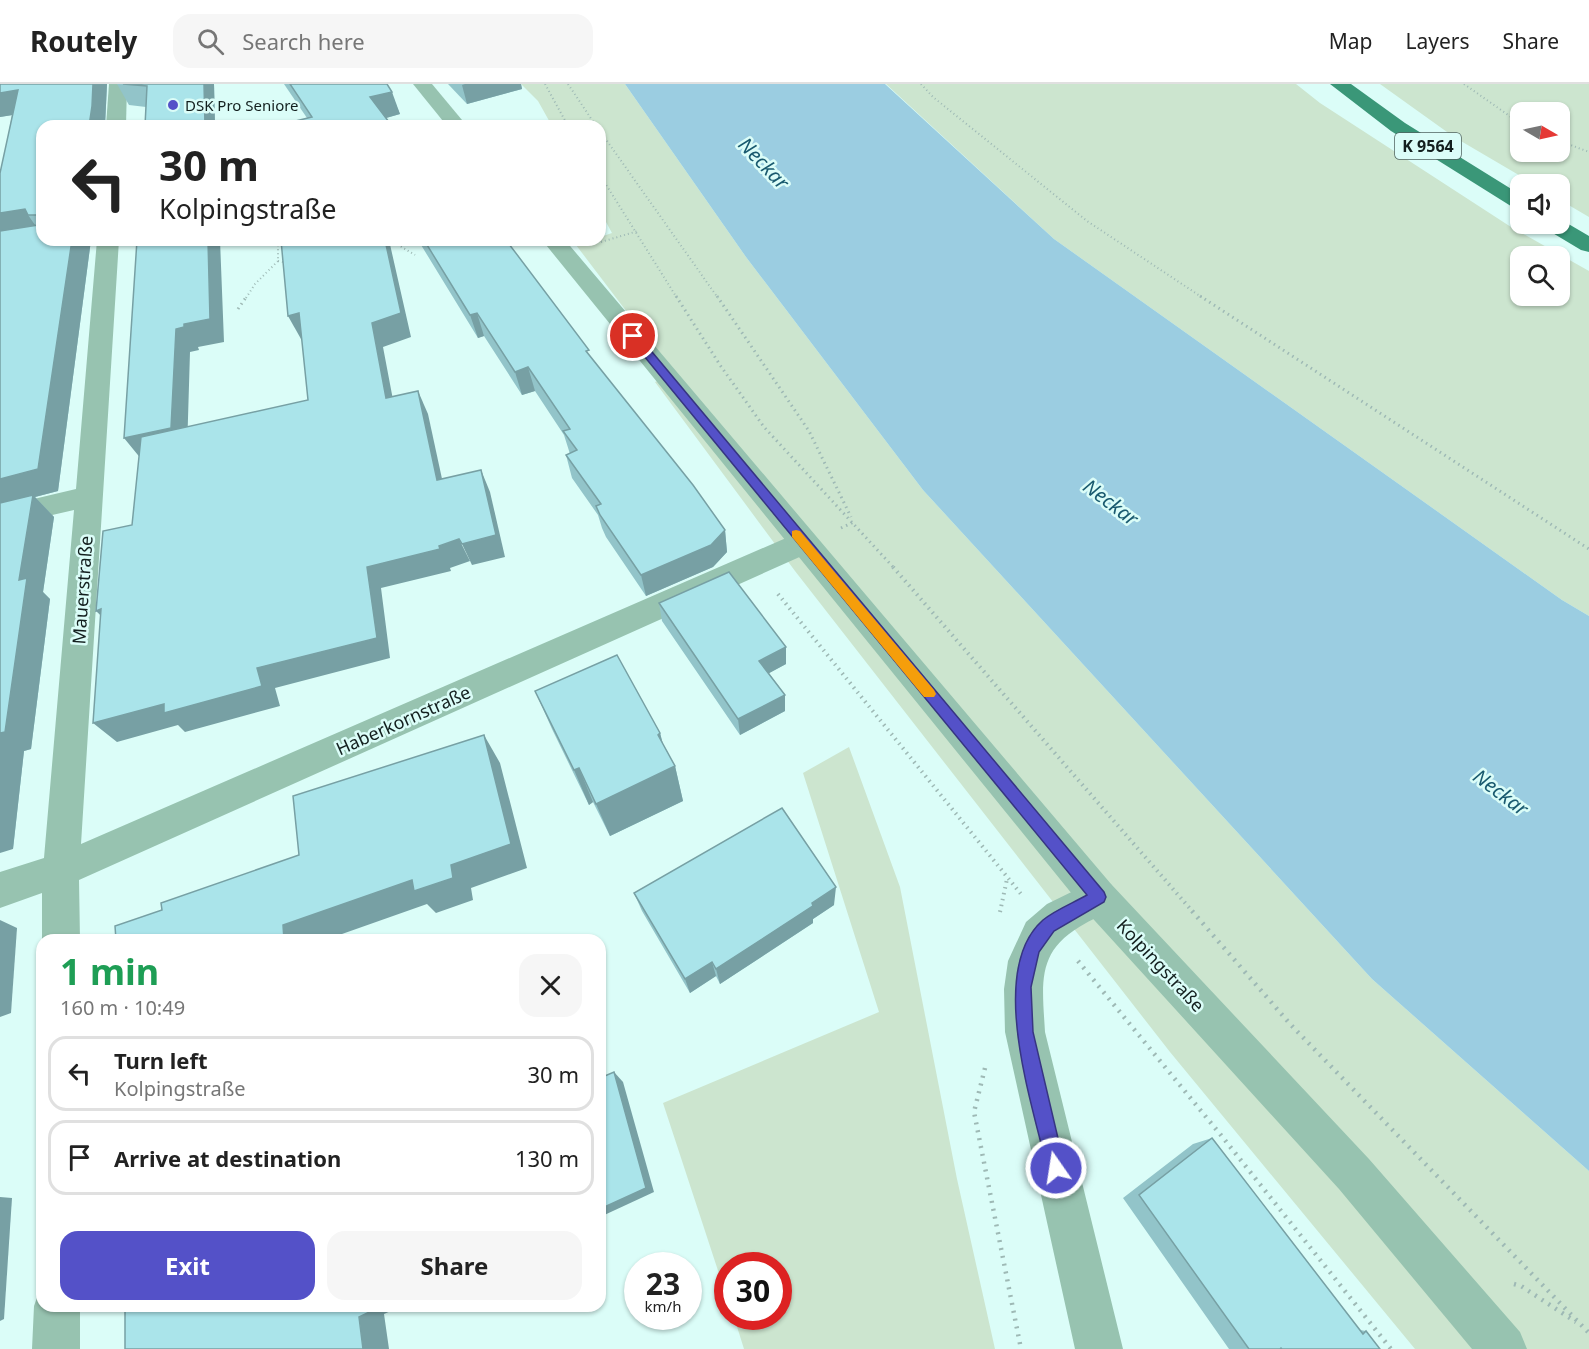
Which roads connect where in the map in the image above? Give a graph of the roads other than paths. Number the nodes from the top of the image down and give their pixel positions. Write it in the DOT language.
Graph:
graph roads {
  1 [pos="118,84"];
  2 [pos="422,84"];
  3 [pos="1339,84"];
  4 [pos="116,120"];
  5 [pos="452,120"];
  6 [pos="1510,197"];
  7 [pos="1570,234"];
  8 [pos="1589,245"];
  9 [pos="108,246"];
  10 [pos="558,246"];
  11 [pos="89,496"];
  12 [pos="0,517"];
  13 [pos="803,543"];
  14 [pos="62,870"];
  15 [pos="0,891"];
  16 [pos="1098,897"];
  17 [pos="61,934"];
  18 [pos="57,1312"];
  19 [pos="56,1349"];
  20 [pos="1099,1349"];
  21 [pos="1503,1349"];
  1 -- 4 [label="street"];
  2 -- 5 [label="street"];
  3 -- 6 [label="main road, K 9564"];
  7 -- 8 [label="main road"];
  9 -- 11 [label="street, Mauerstraße"];
  10 -- 13 [label="street, Kolpingstraße"];
  11 -- 12 [label="street"];
  11 -- 14 [label="street, Mauerstraße"];
  13 -- 14 [label="street, Haberkornstraße"];
  13 -- 16 [label="street, Kolpingstraße"];
  14 -- 15 [label="street, Haberkornstraße"];
  14 -- 17 [label="street, Mauerstraße"];
  16 -- 20 [label="street"];
  16 -- 21 [label="street, Kolpingstraße"];
  18 -- 19 [label="street"];
}
